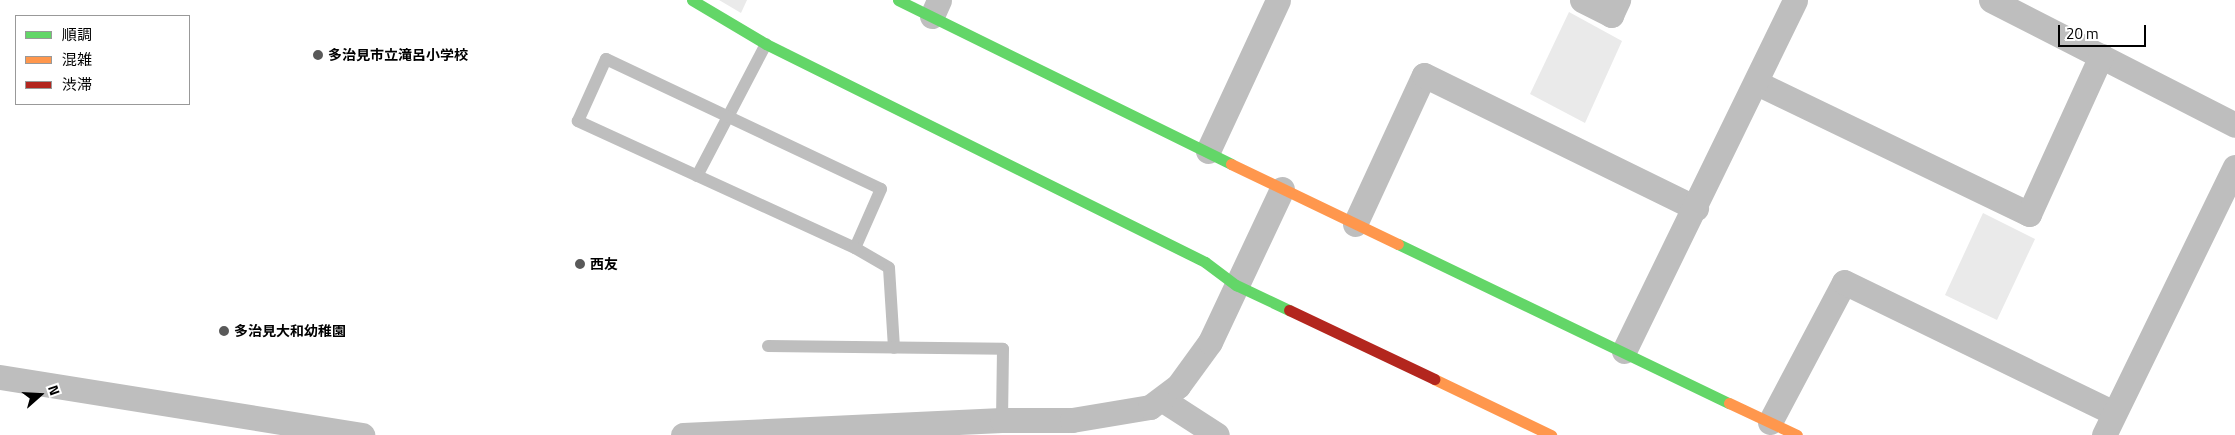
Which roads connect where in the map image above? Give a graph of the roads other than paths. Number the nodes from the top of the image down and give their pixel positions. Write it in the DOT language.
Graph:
graph roads {
  1 [pos="692,0"];
  2 [pos="898,0"];
  3 [pos="1582,0"];
  4 [pos="1618,0"];
  5 [pos="1795,0"];
  6 [pos="1991,0"];
  7 [pos="1274,1"];
  8 [pos="936,8"];
  9 [pos="766,44"];
  10 [pos="2101,56"];
  11 [pos="1757,83"];
  12 [pos="728,117"];
  13 [pos="2235,125"];
  14 [pos="1208,151"];
  15 [pos="2235,166"];
  16 [pos="698,176"];
  17 [pos="1282,190"];
  18 [pos="1696,208"];
  19 [pos="1355,224"];
  20 [pos="855,248"];
  21 [pos="1236,285"];
  22 [pos="768,346"];
  23 [pos="894,348"];
  24 [pos="1624,350"];
  25 [pos="0,377"];
  26 [pos="1163,400"];
  27 [pos="1002,420"];
  28 [pos="1770,422"];
  29 [pos="2109,424"];
  30 [pos="302,431"];
  31 [pos="362,435"];
  32 [pos="683,435"];
  33 [pos="1217,435"];
  34 [pos="1551,435"];
  35 [pos="1797,435"];
  1 -- 9 [label="street"];
  2 -- 8 [label="street"];
  3 -- 4 [label="street"];
  5 -- 11 [label="street"];
  6 -- 10 [label="street"];
  7 -- 14 [label="street"];
  8 -- 14 [label="street"];
  9 -- 12 [label="lane"];
  9 -- 21 [label="street"];
  10 -- 11 [label="street"];
  10 -- 13 [label="street"];
  11 -- 18 [label="street"];
  12 -- 16 [label="lane"];
  12 -- 16 [label="lane"];
  12 -- 20 [label="lane"];
  14 -- 17 [label="street"];
  15 -- 29 [label="street"];
  16 -- 20 [label="lane"];
  17 -- 19 [label="street"];
  17 -- 21 [label="street"];
  18 -- 19 [label="street"];
  18 -- 24 [label="street"];
  19 -- 24 [label="street"];
  20 -- 23 [label="lane"];
  21 -- 26 [label="street"];
  21 -- 34 [label="street"];
  22 -- 23 [label="lane"];
  23 -- 27 [label="lane"];
  24 -- 28 [label="street"];
  25 -- 30 [label="street"];
  26 -- 27 [label="street"];
  26 -- 33 [label="street"];
  27 -- 32 [label="street"];
  28 -- 29 [label="street"];
  28 -- 35 [label="street"];
  30 -- 31 [label="street"];
}
